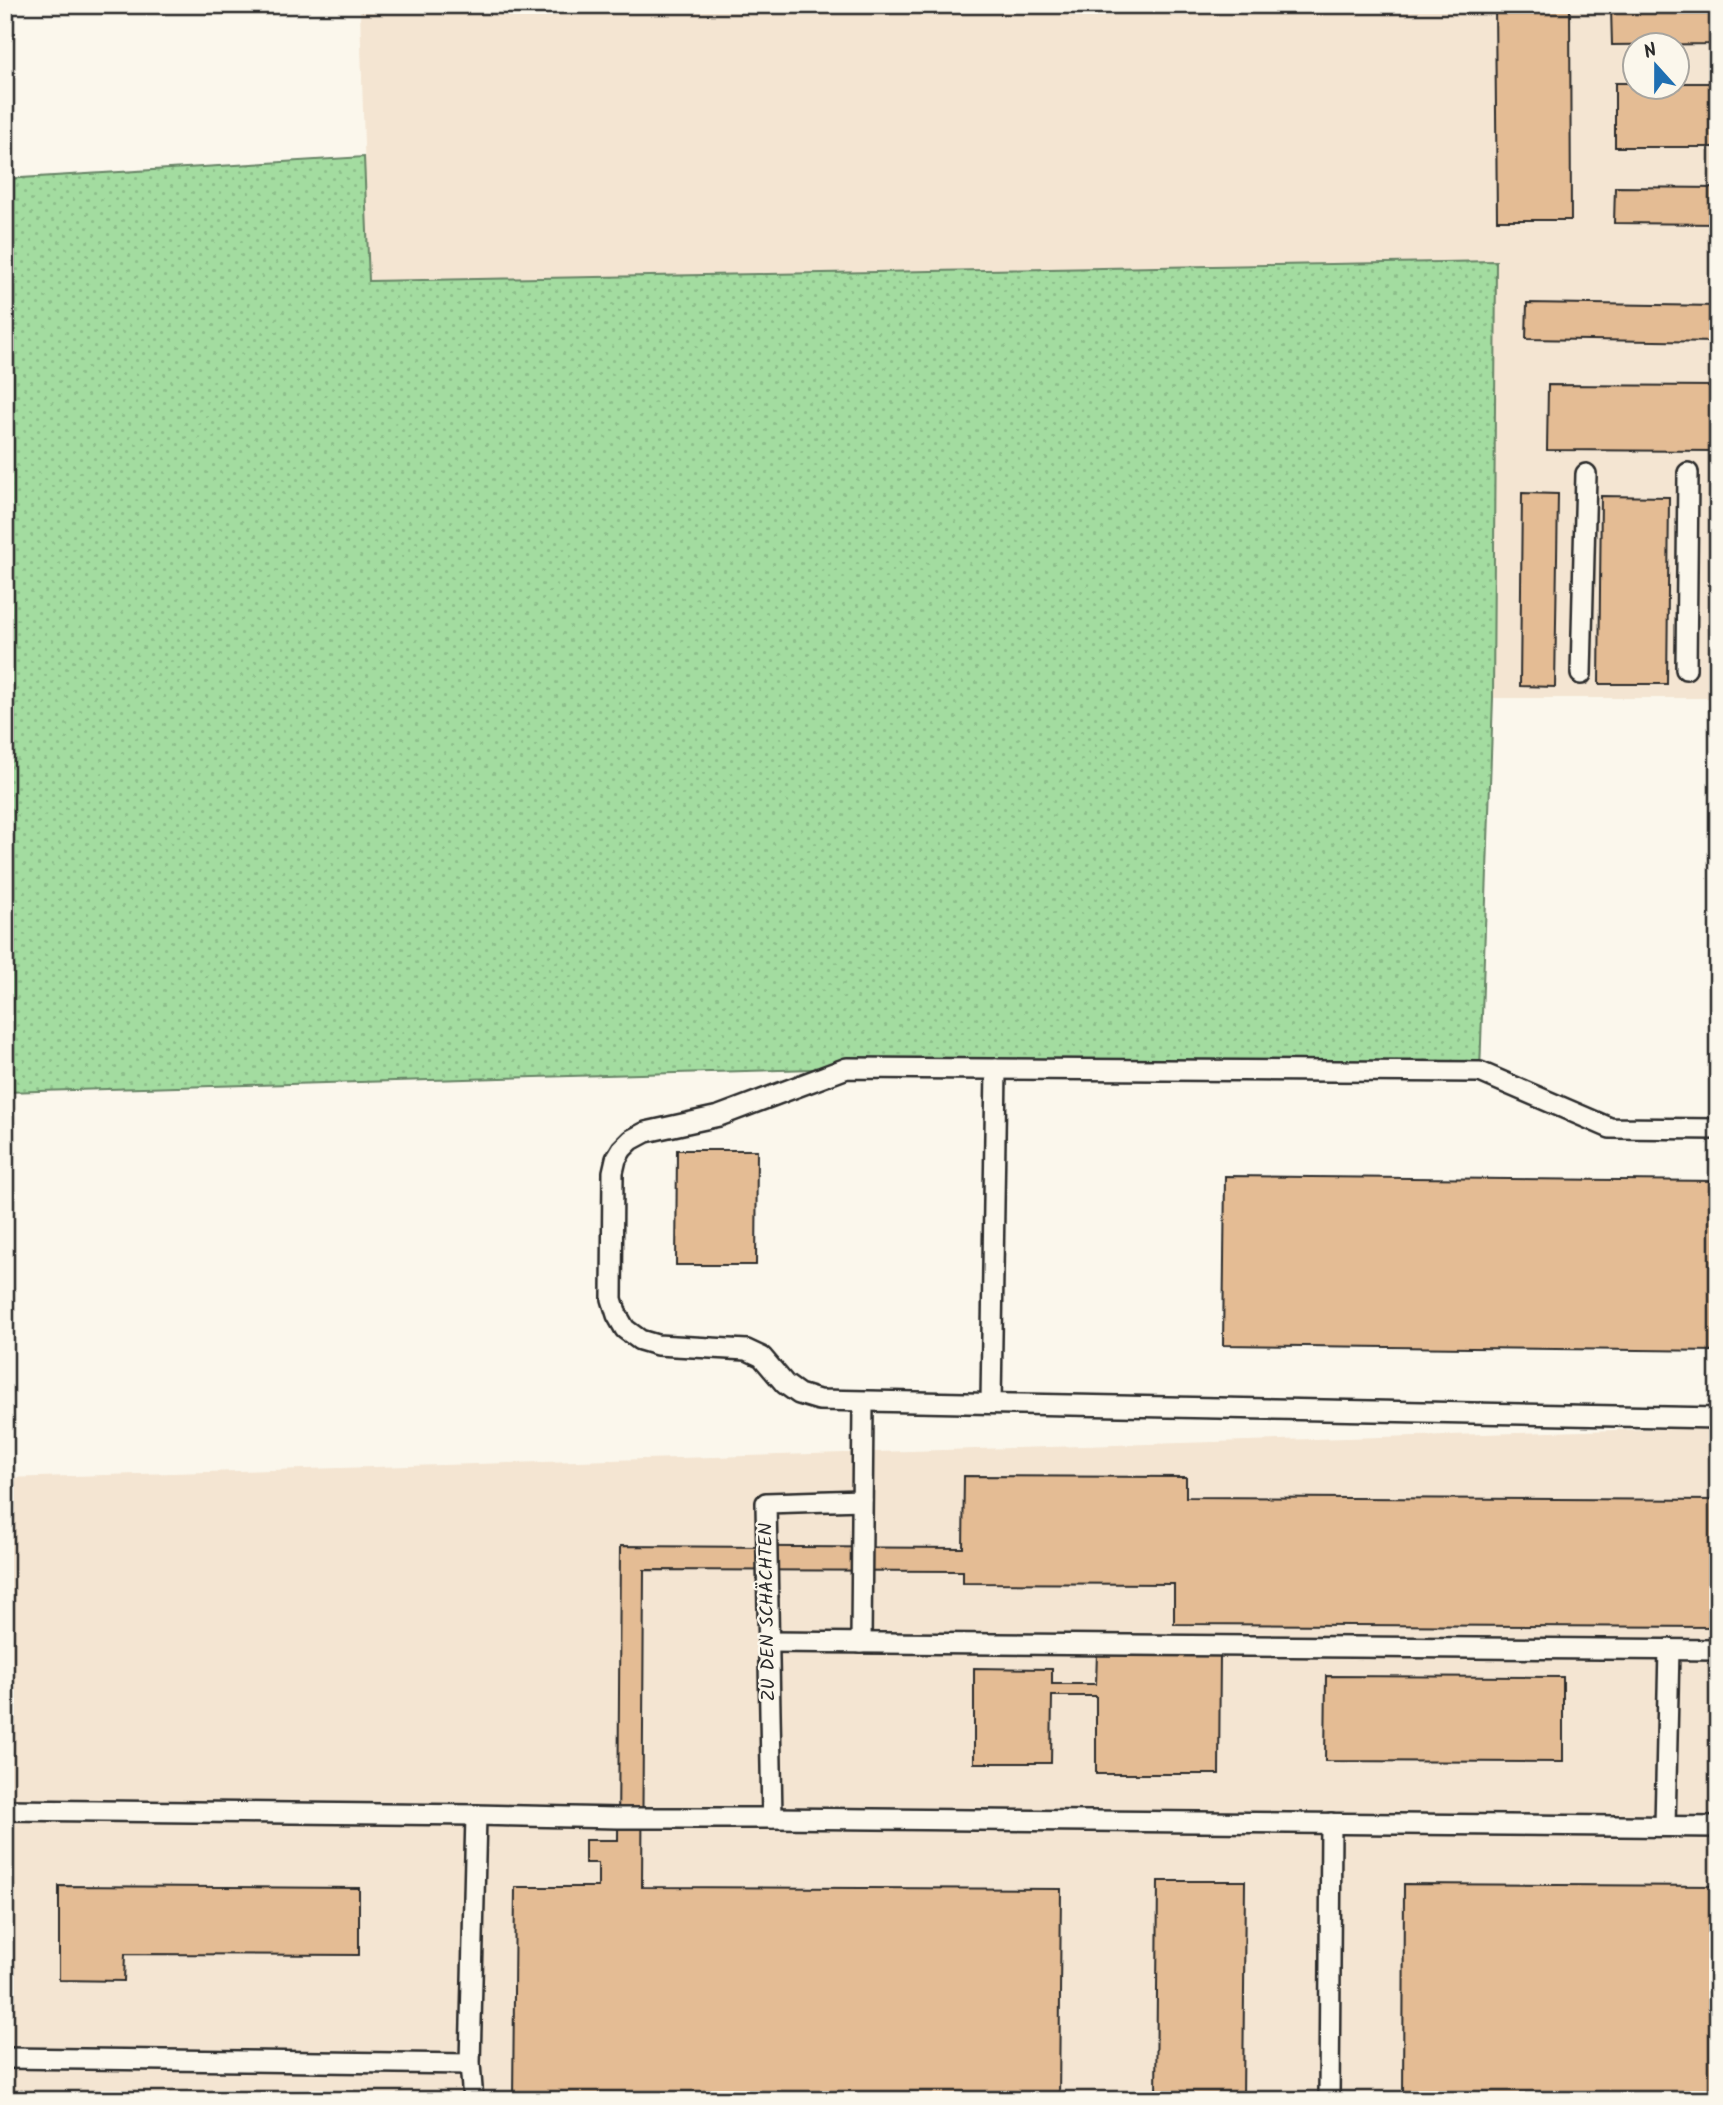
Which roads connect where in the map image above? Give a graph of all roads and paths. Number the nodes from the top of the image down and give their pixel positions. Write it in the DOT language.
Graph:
graph roads {
  1 [pos="1688,473"];
  2 [pos="1586,474"];
  3 [pos="1686,669"];
  4 [pos="1581,674"];
  5 [pos="996,1069"];
  6 [pos="1718,1129"];
  7 [pos="863,1402"];
  8 [pos="991,1403"];
  9 [pos="1718,1418"];
  10 [pos="862,1500"];
  11 [pos="768,1642"];
  12 [pos="861,1643"];
  13 [pos="1668,1649"];
  14 [pos="1718,1650"];
  15 [pos="5,1810"];
  16 [pos="476,1815"];
  17 [pos="772,1818"];
  18 [pos="1331,1823"];
  19 [pos="1665,1826"];
  20 [pos="1718,1827"];
  21 [pos="5,2058"];
  22 [pos="470,2064"];
  23 [pos="473,2100"];
  24 [pos="1329,2100"];
  1 -- 3 [label="lane"];
  2 -- 4 [label="lane"];
  5 -- 6 [label="lane"];
  5 -- 7 [label="lane"];
  5 -- 8 [label="lane"];
  7 -- 8 [label="lane"];
  7 -- 10 [label="lane"];
  8 -- 9 [label="lane"];
  10 -- 11 [label="lane, ZU DEN SCHÄCHTEN"];
  10 -- 12 [label="lane"];
  11 -- 12 [label="lane"];
  11 -- 17 [label="lane, ZU DEN SCHÄCHTEN"];
  12 -- 13 [label="lane"];
  13 -- 14 [label="lane"];
  13 -- 19 [label="lane"];
  15 -- 16 [label="lane"];
  16 -- 17 [label="lane"];
  16 -- 22 [label="lane"];
  17 -- 18 [label="lane"];
  18 -- 19 [label="lane"];
  18 -- 24 [label="lane"];
  19 -- 20 [label="lane"];
  21 -- 22 [label="lane"];
  22 -- 23 [label="lane"];
}
